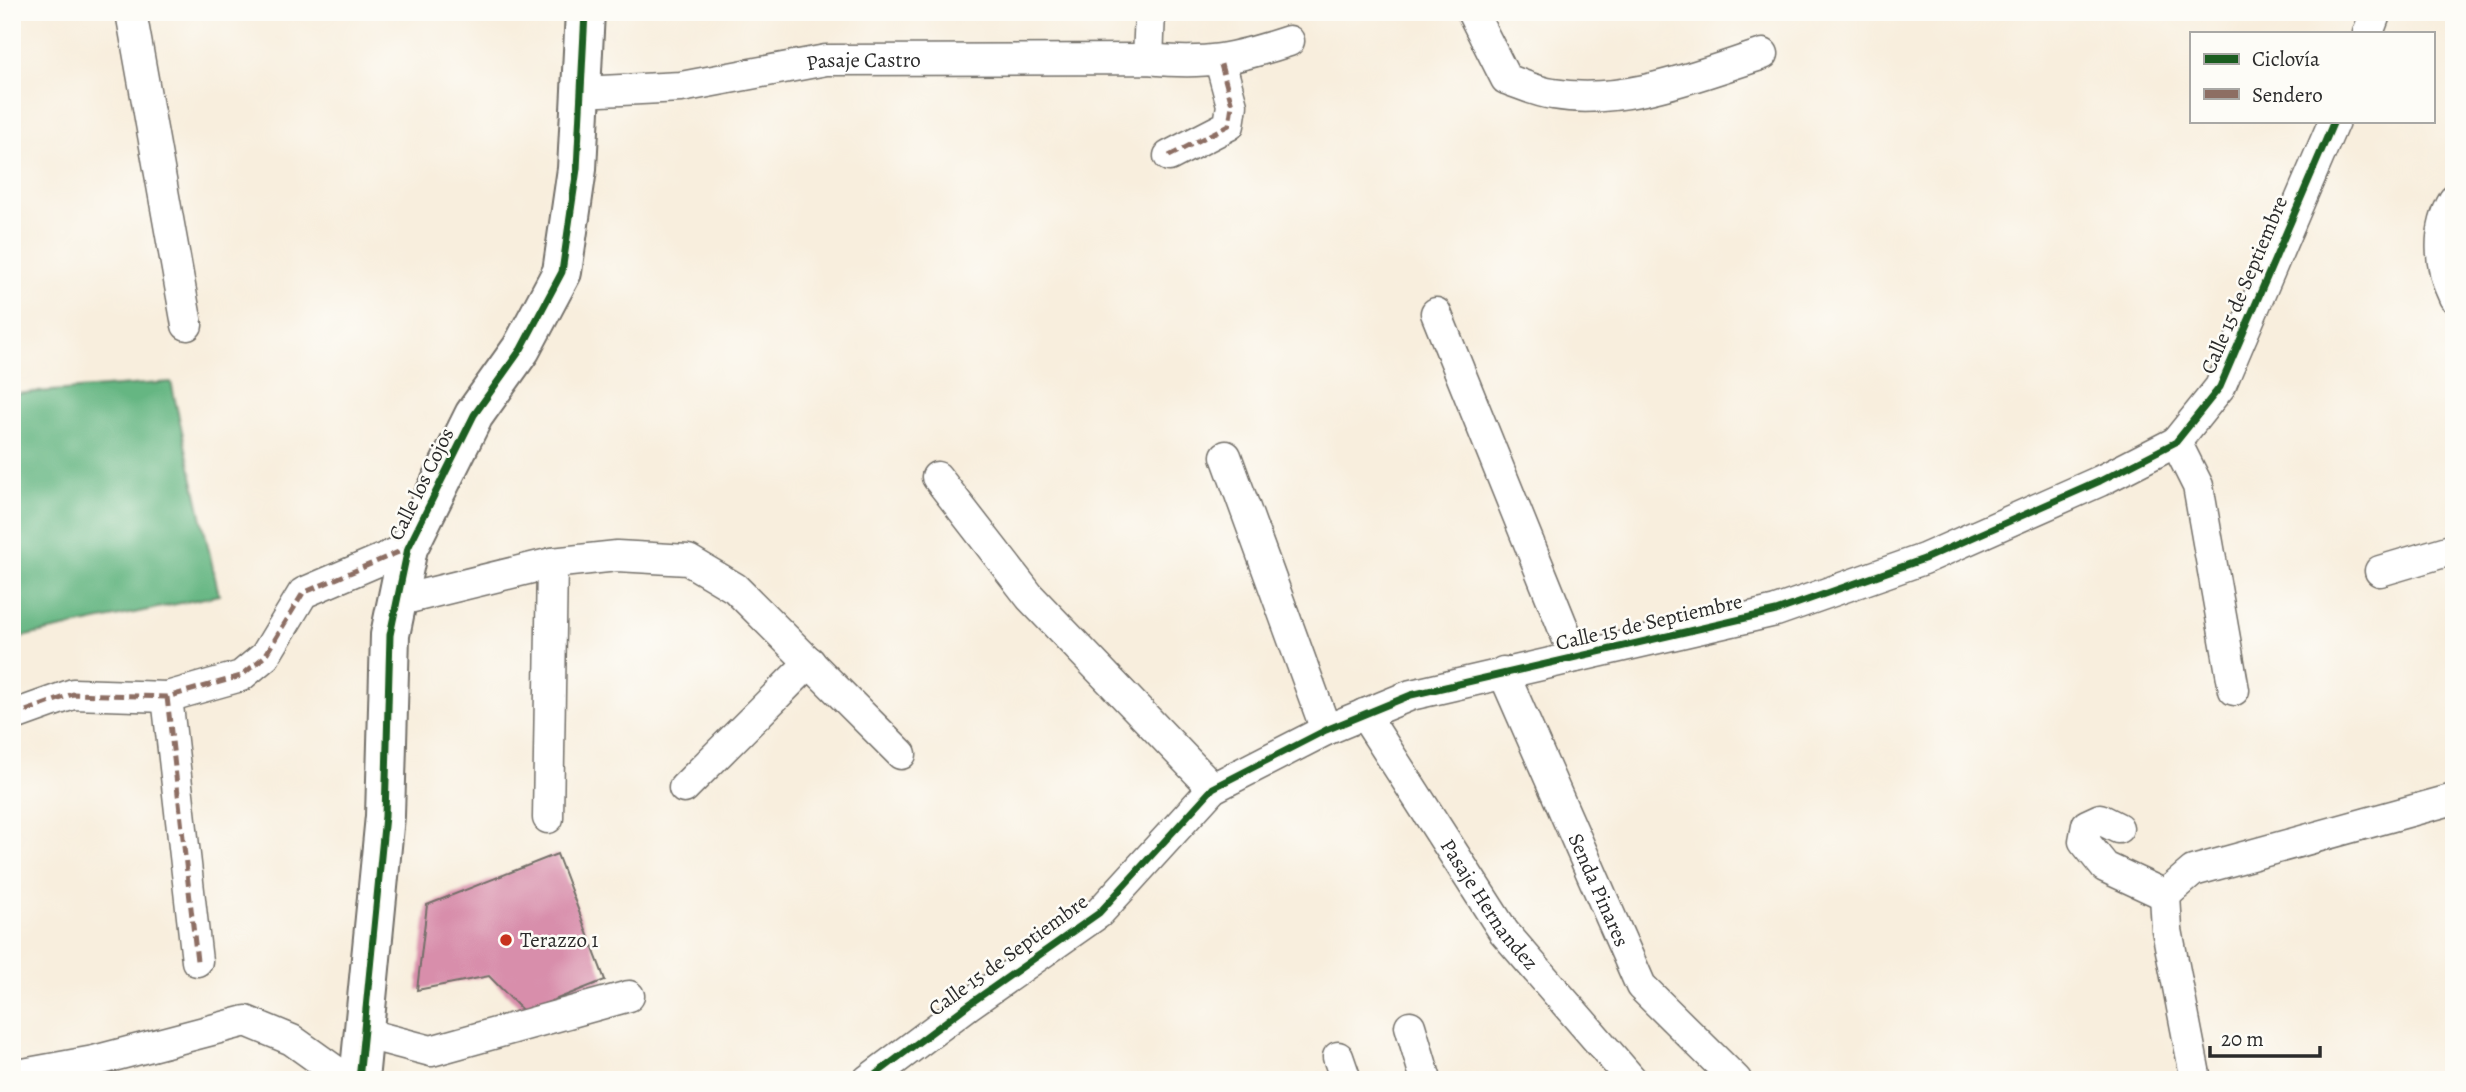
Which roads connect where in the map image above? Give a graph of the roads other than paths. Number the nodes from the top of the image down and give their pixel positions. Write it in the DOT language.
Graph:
graph roads {
  1 [pos="131,12"];
  2 [pos="585,12"];
  3 [pos="1150,12"];
  4 [pos="1472,12"];
  5 [pos="2376,12"];
  6 [pos="2368,32"];
  7 [pos="1289,41"];
  8 [pos="1763,54"];
  9 [pos="1148,59"];
  10 [pos="1220,61"];
  11 [pos="581,92"];
  12 [pos="2334,122"];
  13 [pos="1169,156"];
  14 [pos="2454,200"];
  15 [pos="2454,297"];
  16 [pos="1436,313"];
  17 [pos="187,325"];
  18 [pos="2176,442"];
  19 [pos="1226,456"];
  20 [pos="937,477"];
  21 [pos="408,548"];
  22 [pos="2454,548"];
  23 [pos="552,563"];
  24 [pos="2380,571"];
  25 [pos="397,601"];
  26 [pos="1575,657"];
  27 [pos="810,662"];
  28 [pos="1503,672"];
  29 [pos="2234,690"];
  30 [pos="167,697"];
  31 [pos="1364,715"];
  32 [pos="12,716"];
  33 [pos="1326,730"];
  34 [pos="901,754"];
  35 [pos="684,788"];
  36 [pos="1213,788"];
  37 [pos="2454,799"];
  38 [pos="548,818"];
  39 [pos="2118,828"];
  40 [pos="2165,895"];
  41 [pos="197,961"];
  42 [pos="629,996"];
  43 [pos="1410,1026"];
  44 [pos="363,1033"];
  45 [pos="12,1076"];
  46 [pos="877,1077"];
  47 [pos="348,1080"];
  48 [pos="359,1080"];
  49 [pos="1426,1080"];
  50 [pos="1632,1080"];
  51 [pos="1736,1080"];
  52 [pos="2196,1080"];
  1 -- 17 [label="street"];
  2 -- 11 [label="street, Calle los Cojos"];
  3 -- 9 [label="street"];
  4 -- 8 [label="street"];
  5 -- 6 [label="street"];
  7 -- 10 [label="street, Pasaje Castro"];
  9 -- 10 [label="street, Pasaje Castro"];
  9 -- 11 [label="street, Pasaje Castro"];
  10 -- 13 [label="street"];
  11 -- 21 [label="street, Calle los Cojos"];
  12 -- 18 [label="street, Calle 15 de Septiembre"];
  14 -- 15 [label="street"];
  16 -- 26 [label="street"];
  18 -- 26 [label="street, Calle 15 de Septiembre"];
  18 -- 29 [label="street"];
  19 -- 33 [label="street"];
  20 -- 36 [label="street"];
  21 -- 25 [label="street, Calle los Cojos"];
  21 -- 30 [label="street"];
  22 -- 24 [label="street"];
  23 -- 25 [label="street"];
  23 -- 27 [label="street"];
  23 -- 38 [label="street"];
  25 -- 44 [label="street, Calle los Cojos"];
  26 -- 28 [label="street, Calle 15 de Septiembre"];
  27 -- 34 [label="street"];
  27 -- 35 [label="street"];
  28 -- 31 [label="street, Calle 15 de Septiembre"];
  28 -- 51 [label="street, Senda Pinares"];
  30 -- 32 [label="street"];
  30 -- 41 [label="street"];
  31 -- 33 [label="street, Calle 15 de Septiembre"];
  31 -- 50 [label="street, Pasaje Hernandez"];
  33 -- 36 [label="street, Calle 15 de Septiembre"];
  36 -- 46 [label="street, Calle 15 de Septiembre"];
  37 -- 40 [label="street"];
  39 -- 40 [label="street"];
  40 -- 52 [label="street"];
  42 -- 44 [label="street"];
  43 -- 49 [label="street"];
  44 -- 48 [label="street, Calle los Cojos"];
  45 -- 47 [label="street"];
}
